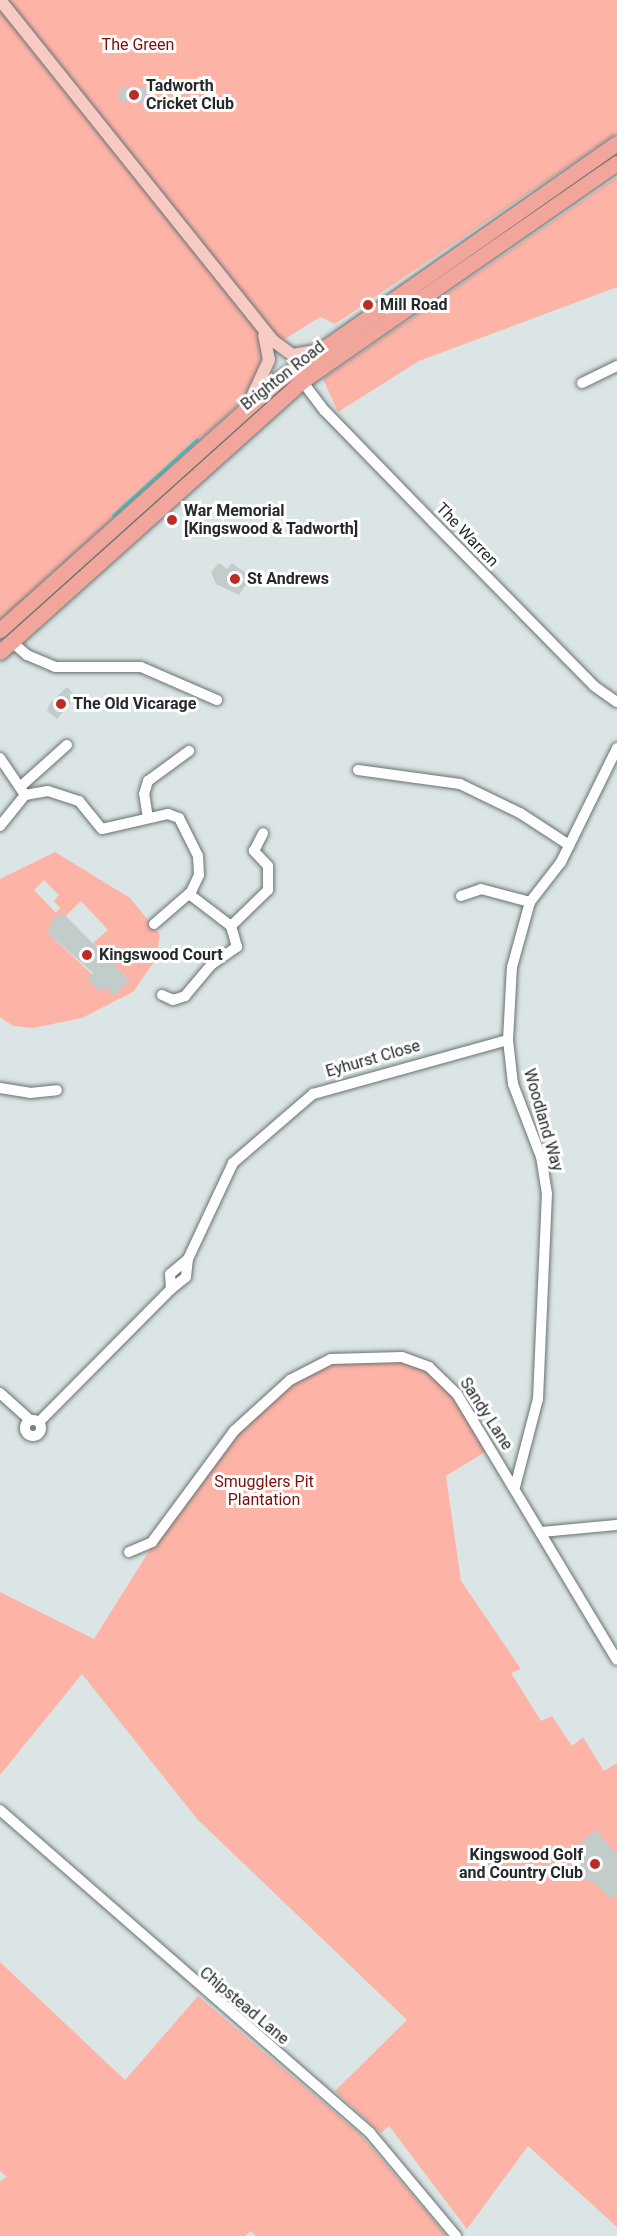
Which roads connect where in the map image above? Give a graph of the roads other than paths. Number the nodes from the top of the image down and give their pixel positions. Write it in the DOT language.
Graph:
graph roads {
  1 [pos="0,0"];
  2 [pos="617,143"];
  3 [pos="617,163"];
  4 [pos="260,326"];
  5 [pos="318,349"];
  6 [pos="617,366"];
  7 [pos="302,381"];
  8 [pos="582,383"];
  9 [pos="243,410"];
  10 [pos="0,630"];
  11 [pos="6,647"];
  12 [pos="217,700"];
  13 [pos="617,702"];
  14 [pos="66,745"];
  15 [pos="617,748"];
  16 [pos="189,751"];
  17 [pos="0,758"];
  18 [pos="358,770"];
  19 [pos="22,791"];
  20 [pos="148,818"];
  21 [pos="0,826"];
  22 [pos="263,833"];
  23 [pos="569,845"];
  24 [pos="189,894"];
  25 [pos="461,896"];
  26 [pos="530,902"];
  27 [pos="154,924"];
  28 [pos="231,926"];
  29 [pos="162,995"];
  30 [pos="508,1040"];
  31 [pos="0,1088"];
  32 [pos="57,1090"];
  33 [pos="0,1393"];
  34 [pos="515,1487"];
  35 [pos="617,1525"];
  36 [pos="541,1532"];
  37 [pos="129,1552"];
  38 [pos="617,1660"];
  39 [pos="0,1810"];
  40 [pos="456,2236"];
  1 -- 4 [label="main road"];
  2 -- 5 [label="highway, Brighton Road"];
  3 -- 7 [label="highway, Brighton Road"];
  4 -- 5 [label="main road"];
  4 -- 9 [label="main road"];
  5 -- 9 [label="highway, Brighton Road"];
  6 -- 8 [label="street"];
  7 -- 11 [label="highway, Brighton Road"];
  7 -- 13 [label="street, The Warren"];
  9 -- 10 [label="highway, Brighton Road"];
  11 -- 12 [label="street"];
  14 -- 19 [label="street"];
  15 -- 23 [label="street, Woodland Way"];
  16 -- 20 [label="street"];
  17 -- 19 [label="street"];
  18 -- 23 [label="street"];
  19 -- 20 [label="street"];
  19 -- 21 [label="street"];
  20 -- 24 [label="street"];
  22 -- 28 [label="street"];
  23 -- 26 [label="street, Woodland Way"];
  24 -- 27 [label="street"];
  24 -- 28 [label="street"];
  25 -- 26 [label="street"];
  26 -- 30 [label="street, Woodland Way"];
  28 -- 29 [label="street"];
  30 -- 33 [label="street, Eyhurst Close"];
  30 -- 34 [label="street, Woodland Way"];
  31 -- 32 [label="street"];
  34 -- 36 [label="street, Sandy Lane"];
  34 -- 37 [label="street, Sandy Lane"];
  35 -- 36 [label="street"];
  36 -- 38 [label="street, Sandy Lane"];
  39 -- 40 [label="street, Chipstead Lane"];
}
